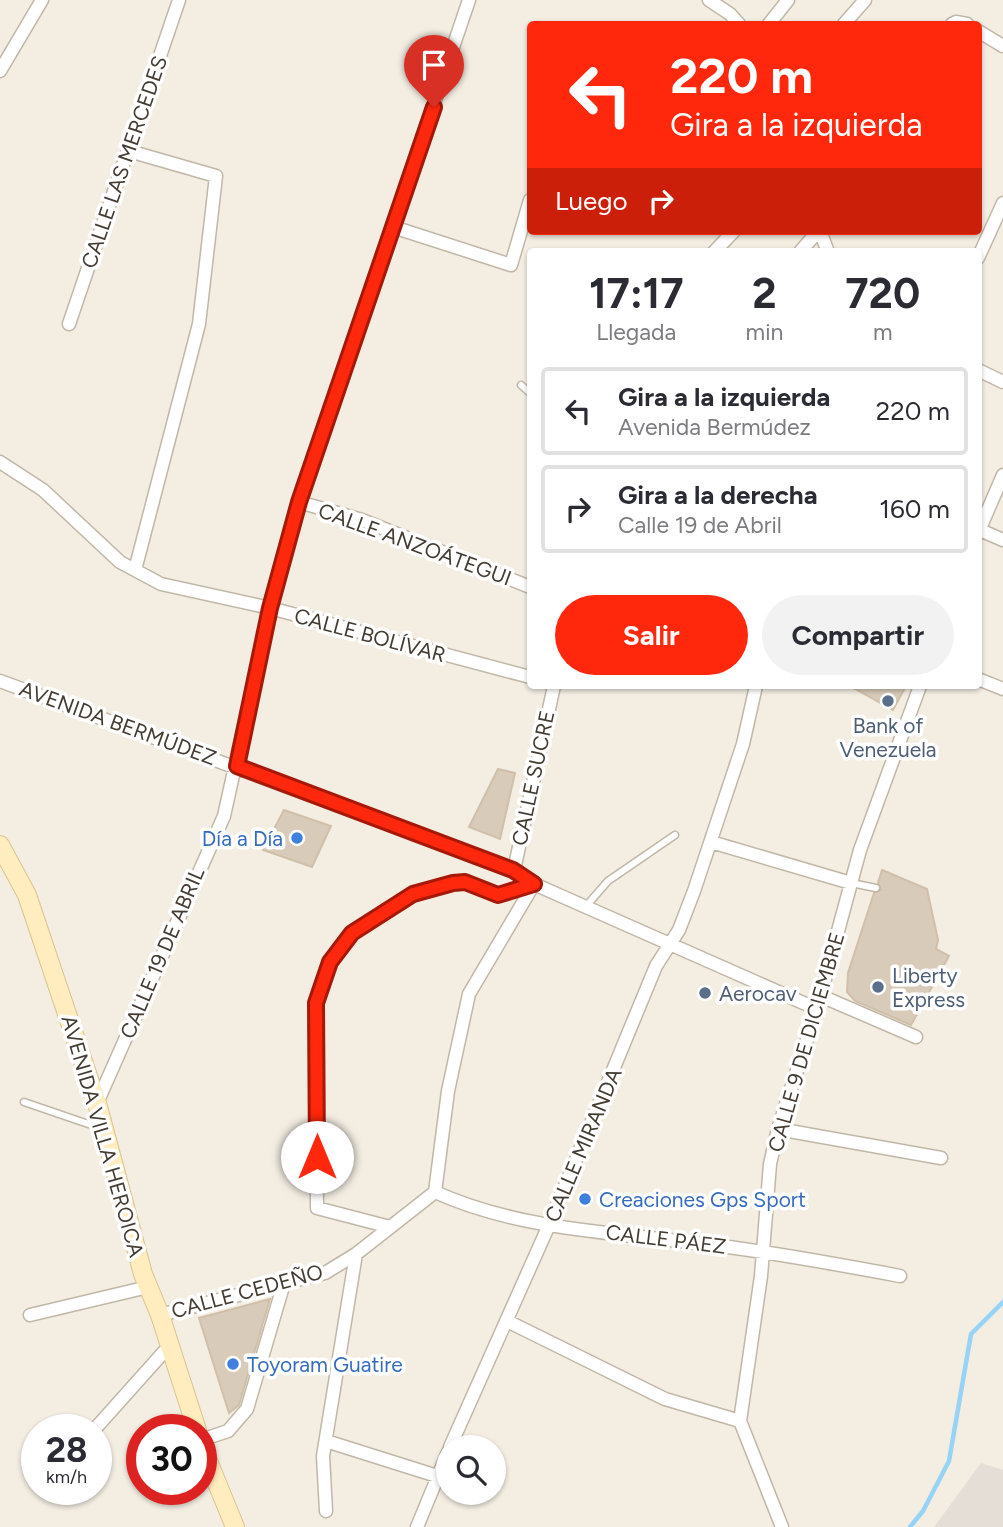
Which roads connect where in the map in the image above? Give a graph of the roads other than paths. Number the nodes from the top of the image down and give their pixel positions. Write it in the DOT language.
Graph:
graph roads {
  1 [pos="42,0"];
  2 [pos="178,0"];
  3 [pos="469,0"];
  4 [pos="709,0"];
  5 [pos="788,0"];
  6 [pos="865,0"];
  7 [pos="736,21"];
  8 [pos="771,21"];
  9 [pos="847,21"];
  10 [pos="982,33"];
  11 [pos="1003,46"];
  12 [pos="0,71"];
  13 [pos="129,151"];
  14 [pos="1003,203"];
  15 [pos="527,210"];
  16 [pos="393,227"];
  17 [pos="730,235"];
  18 [pos="815,235"];
  19 [pos="717,248"];
  20 [pos="804,248"];
  21 [pos="982,249"];
  22 [pos="69,324"];
  23 [pos="982,372"];
  24 [pos="1003,382"];
  25 [pos="521,385"];
  26 [pos="527,390"];
  27 [pos="0,462"];
  28 [pos="1002,480"];
  29 [pos="299,502"];
  30 [pos="982,524"];
  31 [pos="982,532"];
  32 [pos="1003,540"];
  33 [pos="135,570"];
  34 [pos="527,586"];
  35 [pos="270,608"];
  36 [pos="527,676"];
  37 [pos="0,681"];
  38 [pos="982,681"];
  39 [pos="553,689"];
  40 [pos="755,689"];
  41 [pos="919,689"];
  42 [pos="1003,689"];
  43 [pos="237,766"];
  44 [pos="675,835"];
  45 [pos="710,842"];
  46 [pos="0,845"];
  47 [pos="513,870"];
  48 [pos="851,883"];
  49 [pos="534,884"];
  50 [pos="876,888"];
  51 [pos="587,905"];
  52 [pos="671,944"];
  53 [pos="819,1002"];
  54 [pos="916,1037"];
  55 [pos="24,1102"];
  56 [pos="97,1103"];
  57 [pos="778,1129"];
  58 [pos="105,1130"];
  59 [pos="941,1158"];
  60 [pos="435,1192"];
  61 [pos="550,1225"];
  62 [pos="390,1227"];
  63 [pos="763,1251"];
  64 [pos="356,1254"];
  65 [pos="900,1276"];
  66 [pos="284,1283"];
  67 [pos="148,1287"];
  68 [pos="30,1315"];
  69 [pos="160,1315"];
  70 [pos="507,1321"];
  71 [pos="170,1345"];
  72 [pos="108,1414"];
  73 [pos="192,1414"];
  74 [pos="740,1421"];
  75 [pos="217,1435"];
  76 [pos="456,1435"];
  77 [pos="326,1441"];
  78 [pos="436,1476"];
  79 [pos="436,1479"];
  80 [pos="217,1482"];
  81 [pos="326,1511"];
  82 [pos="235,1527"];
  83 [pos="417,1527"];
  84 [pos="782,1527"];
  1 -- 12 [label="street"];
  2 -- 13 [label="street, CALLE LAS MERCEDES"];
  3 -- 16 [label="street, CALLE 19 DE ABRIL"];
  4 -- 7 [label="street"];
  5 -- 8 [label="street"];
  6 -- 9 [label="street"];
  10 -- 11 [label="street"];
  13 -- 22 [label="street, CALLE LAS MERCEDES"];
  13 -- 33 [label="street"];
  14 -- 21 [label="street"];
  15 -- 16 [label="street"];
  16 -- 29 [label="street, CALLE 19 DE ABRIL"];
  17 -- 19 [label="street"];
  18 -- 20 [label="street"];
  23 -- 24 [label="street"];
  25 -- 26 [label="lane"];
  27 -- 33 [label="street, CALLE BOLÍVAR"];
  28 -- 30 [label="street"];
  29 -- 34 [label="street, CALLE ANZOÁTEGUI"];
  29 -- 35 [label="street, CALLE 19 DE ABRIL"];
  31 -- 32 [label="street"];
  33 -- 35 [label="street, CALLE BOLÍVAR"];
  35 -- 36 [label="street, CALLE BOLÍVAR"];
  35 -- 43 [label="street, CALLE 19 DE ABRIL"];
  37 -- 43 [label="street, AVENIDA BERMÚDEZ"];
  38 -- 42 [label="street"];
  39 -- 47 [label="street, CALLE SUCRE"];
  40 -- 45 [label="street, CALLE MIRANDA"];
  41 -- 48 [label="street, CALLE 9 DE DICIEMBRE"];
  43 -- 47 [label="street, AVENIDA BERMÚDEZ"];
  43 -- 56 [label="street, CALLE 19 DE ABRIL"];
  44 -- 51 [label="lane"];
  45 -- 48 [label="street"];
  45 -- 52 [label="street, CALLE MIRANDA"];
  46 -- 56 [label="main road, AVENIDA VILLA HEROICA"];
  47 -- 49 [label="street, AVENIDA BERMÚDEZ"];
  48 -- 50 [label="lane"];
  48 -- 53 [label="street, CALLE 9 DE DICIEMBRE"];
  49 -- 51 [label="street, AVENIDA BERMÚDEZ"];
  49 -- 60 [label="street"];
  49 -- 62 [label="street"];
  51 -- 52 [label="street, AVENIDA BERMÚDEZ"];
  52 -- 53 [label="street, AVENIDA BERMÚDEZ"];
  52 -- 61 [label="street, CALLE MIRANDA"];
  53 -- 54 [label="street, AVENIDA BERMÚDEZ"];
  53 -- 57 [label="street, CALLE 9 DE DICIEMBRE"];
  55 -- 58 [label="lane"];
  56 -- 58 [label="main road, AVENIDA VILLA HEROICA"];
  57 -- 59 [label="street"];
  57 -- 63 [label="street, CALLE 9 DE DICIEMBRE"];
  58 -- 67 [label="main road, AVENIDA VILLA HEROICA"];
  60 -- 61 [label="street, CALLE PÁEZ"];
  60 -- 62 [label="street, CALLE CEDEÑO"];
  61 -- 63 [label="street, CALLE PÁEZ"];
  61 -- 70 [label="street, CALLE MIRANDA"];
  62 -- 64 [label="street, CALLE CEDEÑO"];
  63 -- 65 [label="street, CALLE PÁEZ"];
  63 -- 74 [label="street, CALLE 9 DE DICIEMBRE"];
  64 -- 66 [label="street, CALLE CEDEÑO"];
  64 -- 77 [label="street"];
  66 -- 69 [label="street, CALLE CEDEÑO"];
  66 -- 75 [label="street"];
  67 -- 68 [label="street"];
  67 -- 69 [label="main road, AVENIDA VILLA HEROICA"];
  69 -- 71 [label="main road, AVENIDA VILLA HEROICA"];
  70 -- 74 [label="street"];
  70 -- 76 [label="street, CALLE MIRANDA"];
  71 -- 72 [label="street"];
  71 -- 73 [label="main road, AVENIDA VILLA HEROICA"];
  74 -- 84 [label="street, CALLE 9 DE DICIEMBRE"];
  77 -- 78 [label="street"];
  77 -- 81 [label="street"];
  79 -- 83 [label="street, CALLE MIRANDA"];
  80 -- 82 [label="main road"];
}
